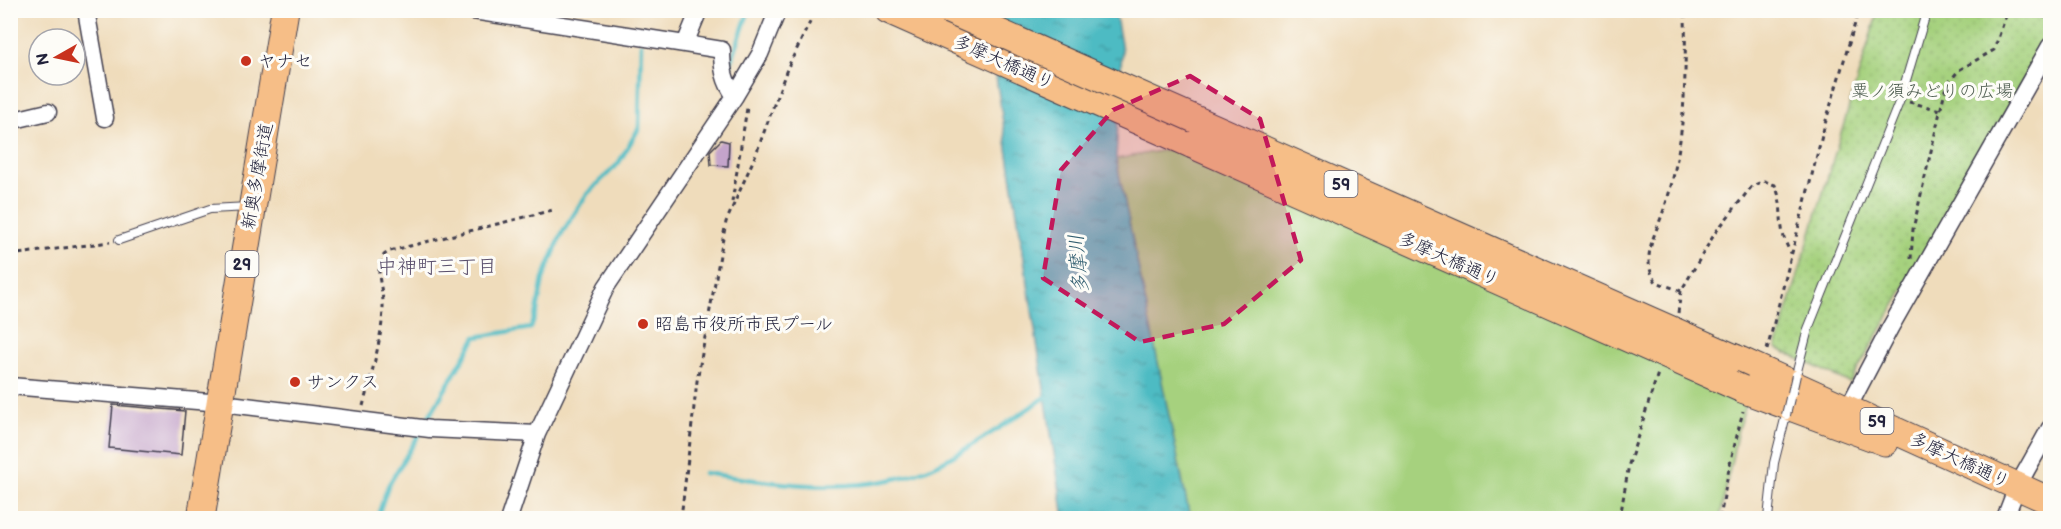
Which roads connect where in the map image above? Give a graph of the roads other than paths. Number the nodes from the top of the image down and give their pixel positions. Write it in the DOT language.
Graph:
graph roads {
  1 [pos="86,10"];
  2 [pos="285,10"];
  3 [pos="467,10"];
  4 [pos="699,10"];
  5 [pos="778,10"];
  6 [pos="888,10"];
  7 [pos="948,10"];
  8 [pos="1927,10"];
  9 [pos="685,44"];
  10 [pos="2050,46"];
  11 [pos="738,94"];
  12 [pos="48,112"];
  13 [pos="105,118"];
  14 [pos="10,121"];
  15 [pos="251,206"];
  16 [pos="119,240"];
  17 [pos="1746,377"];
  18 [pos="10,386"];
  19 [pos="222,402"];
  20 [pos="1848,408"];
  21 [pos="2050,428"];
  22 [pos="537,434"];
  23 [pos="2017,487"];
  24 [pos="2050,501"];
  25 [pos="201,519"];
  26 [pos="509,519"];
  27 [pos="1768,519"];
  28 [pos="2005,519"];
  1 -- 13 [label="street"];
  2 -- 15 [label="main road, 新奥多摩街道 / 29"];
  3 -- 9 [label="street"];
  4 -- 9 [label="street"];
  5 -- 11 [label="street"];
  6 -- 17 [label="main road, 多摩大橋通り / 59, bridge"];
  7 -- 17 [label="main road, 多摩大橋通り / 59, bridge"];
  8 -- 27 [label="lane, bridge"];
  9 -- 11 [label="street"];
  10 -- 20 [label="street"];
  11 -- 22 [label="street"];
  12 -- 14 [label="street"];
  15 -- 16 [label="lane"];
  15 -- 19 [label="main road, 新奥多摩街道 / 29"];
  17 -- 20 [label="main road, 多摩大橋通り / 59"];
  17 -- 23 [label="main road, 多摩大橋通り / 59"];
  18 -- 19 [label="street"];
  19 -- 22 [label="street"];
  19 -- 25 [label="main road, 新奥多摩街道 / 29"];
  20 -- 23 [label="main road, 多摩大橋通り / 59"];
  21 -- 23 [label="street"];
  22 -- 26 [label="street"];
  23 -- 24 [label="main road, 多摩大橋通り / 59"];
  23 -- 28 [label="street"];
}
